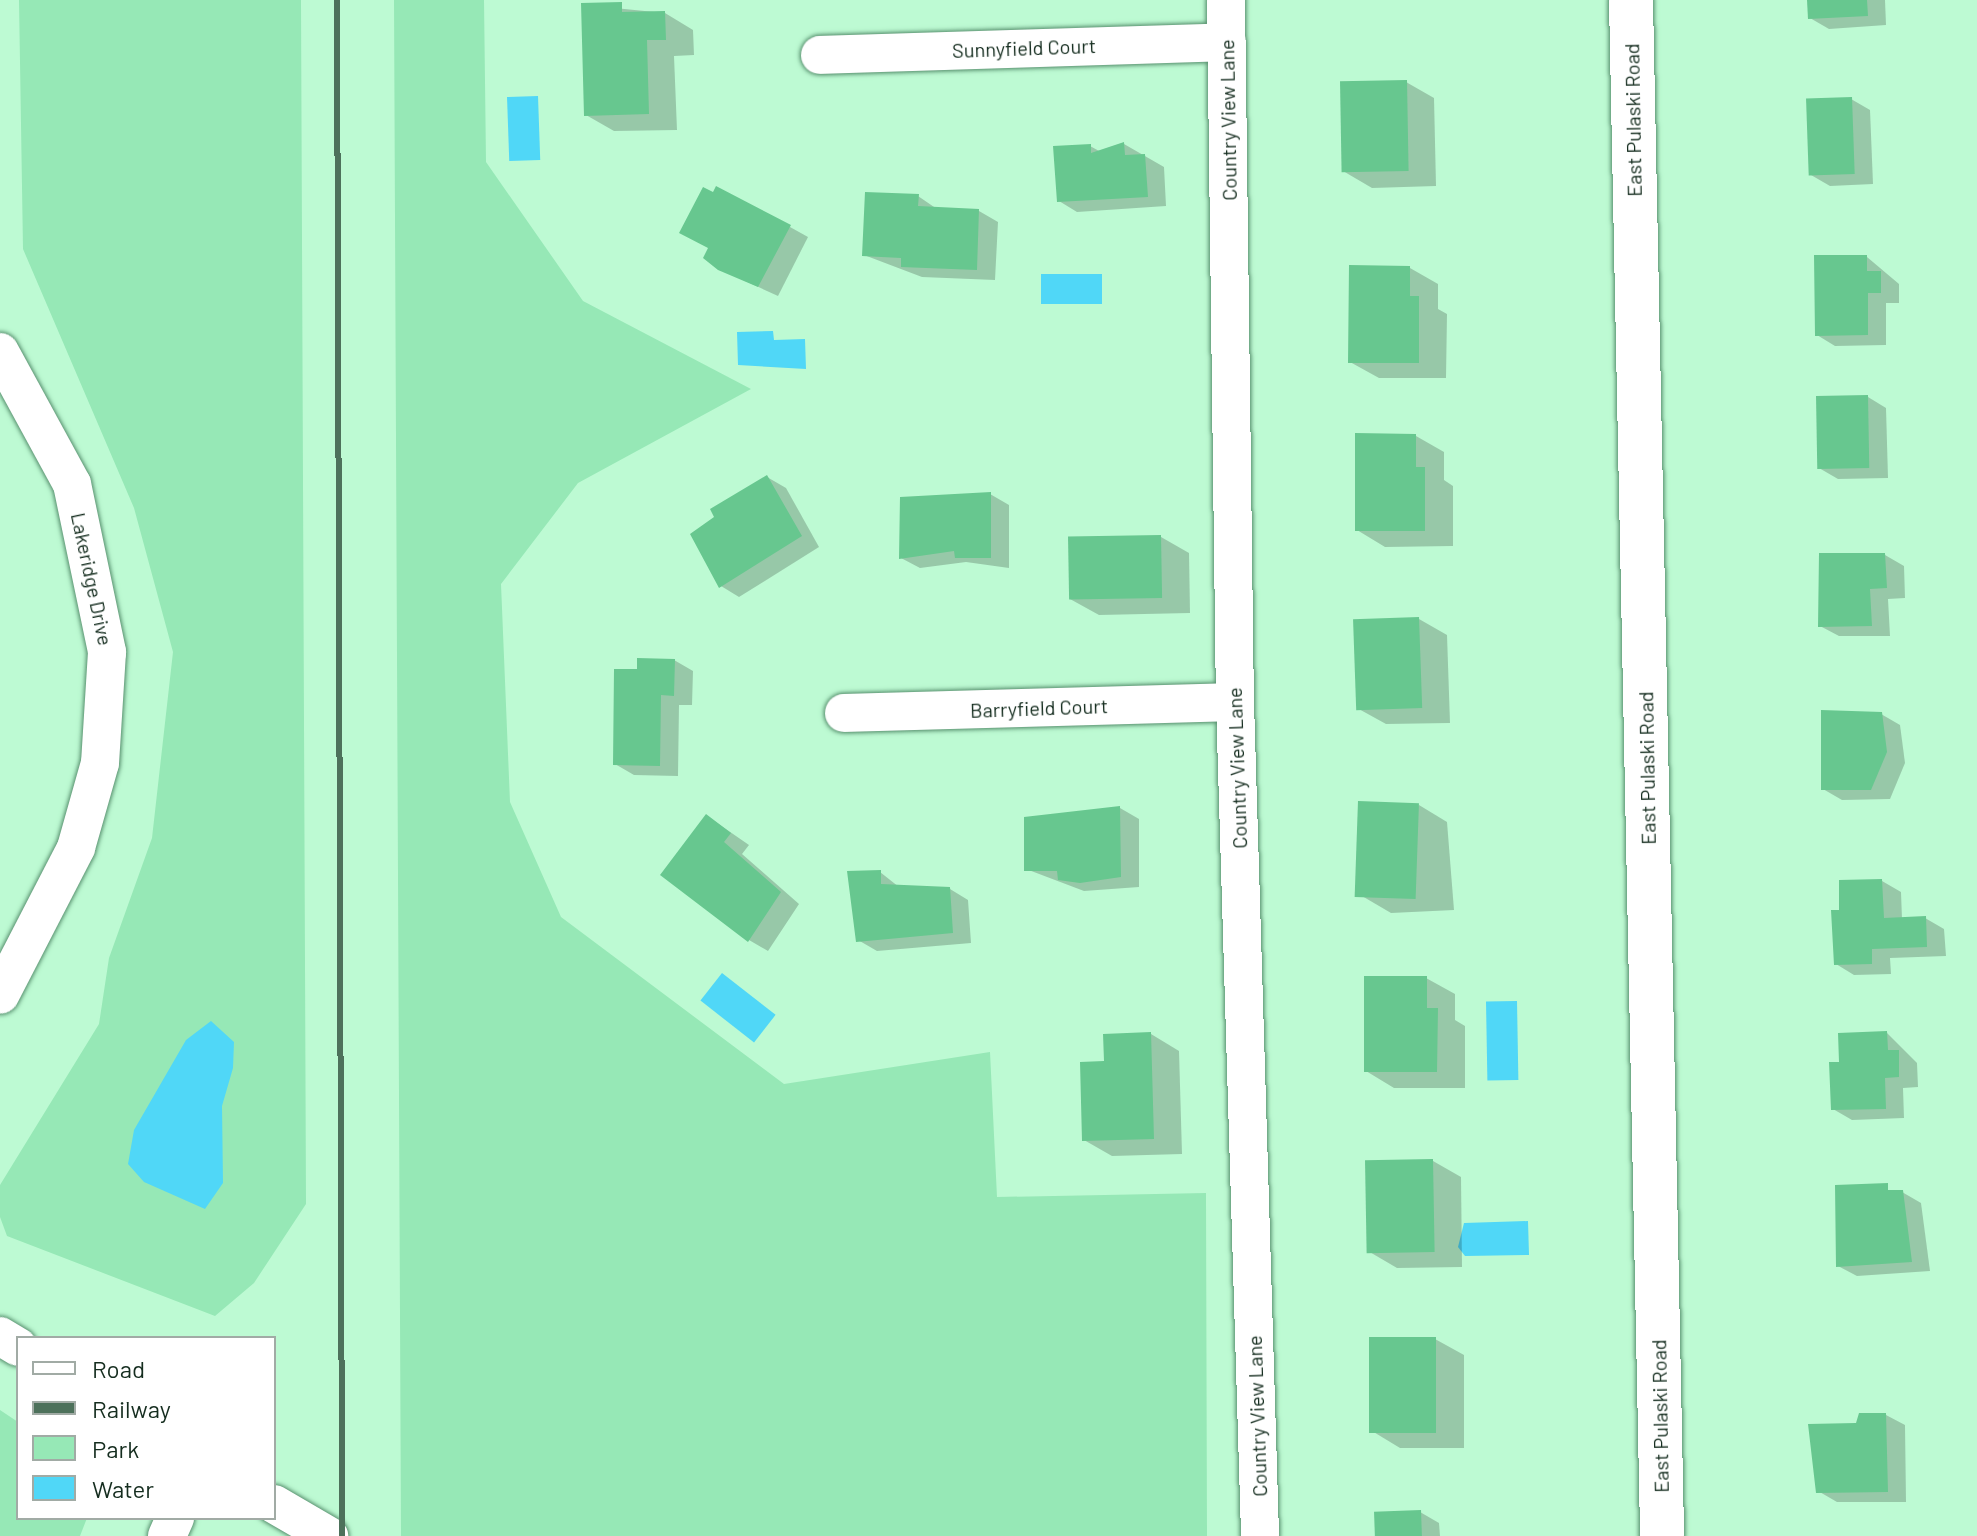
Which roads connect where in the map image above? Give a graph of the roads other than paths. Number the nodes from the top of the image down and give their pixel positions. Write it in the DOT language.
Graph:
graph roads {
  1 [pos="1226,0"];
  2 [pos="1631,0"];
  3 [pos="1227,42"];
  4 [pos="820,55"];
  5 [pos="0,352"];
  6 [pos="1235,702"];
  7 [pos="844,713"];
  8 [pos="0,995"];
  9 [pos="276,1505"];
  10 [pos="329,1536"];
  11 [pos="1260,1536"];
  12 [pos="1662,1536"];
  1 -- 3 [label="street, Country View Lane"];
  2 -- 12 [label="main road, East Pulaski Road"];
  3 -- 4 [label="street, Sunnyfield Court"];
  3 -- 6 [label="street, Country View Lane"];
  5 -- 8 [label="street, Lakeridge Drive"];
  6 -- 7 [label="street, Barryfield Court"];
  6 -- 11 [label="street, Country View Lane"];
  9 -- 10 [label="street"];
}
